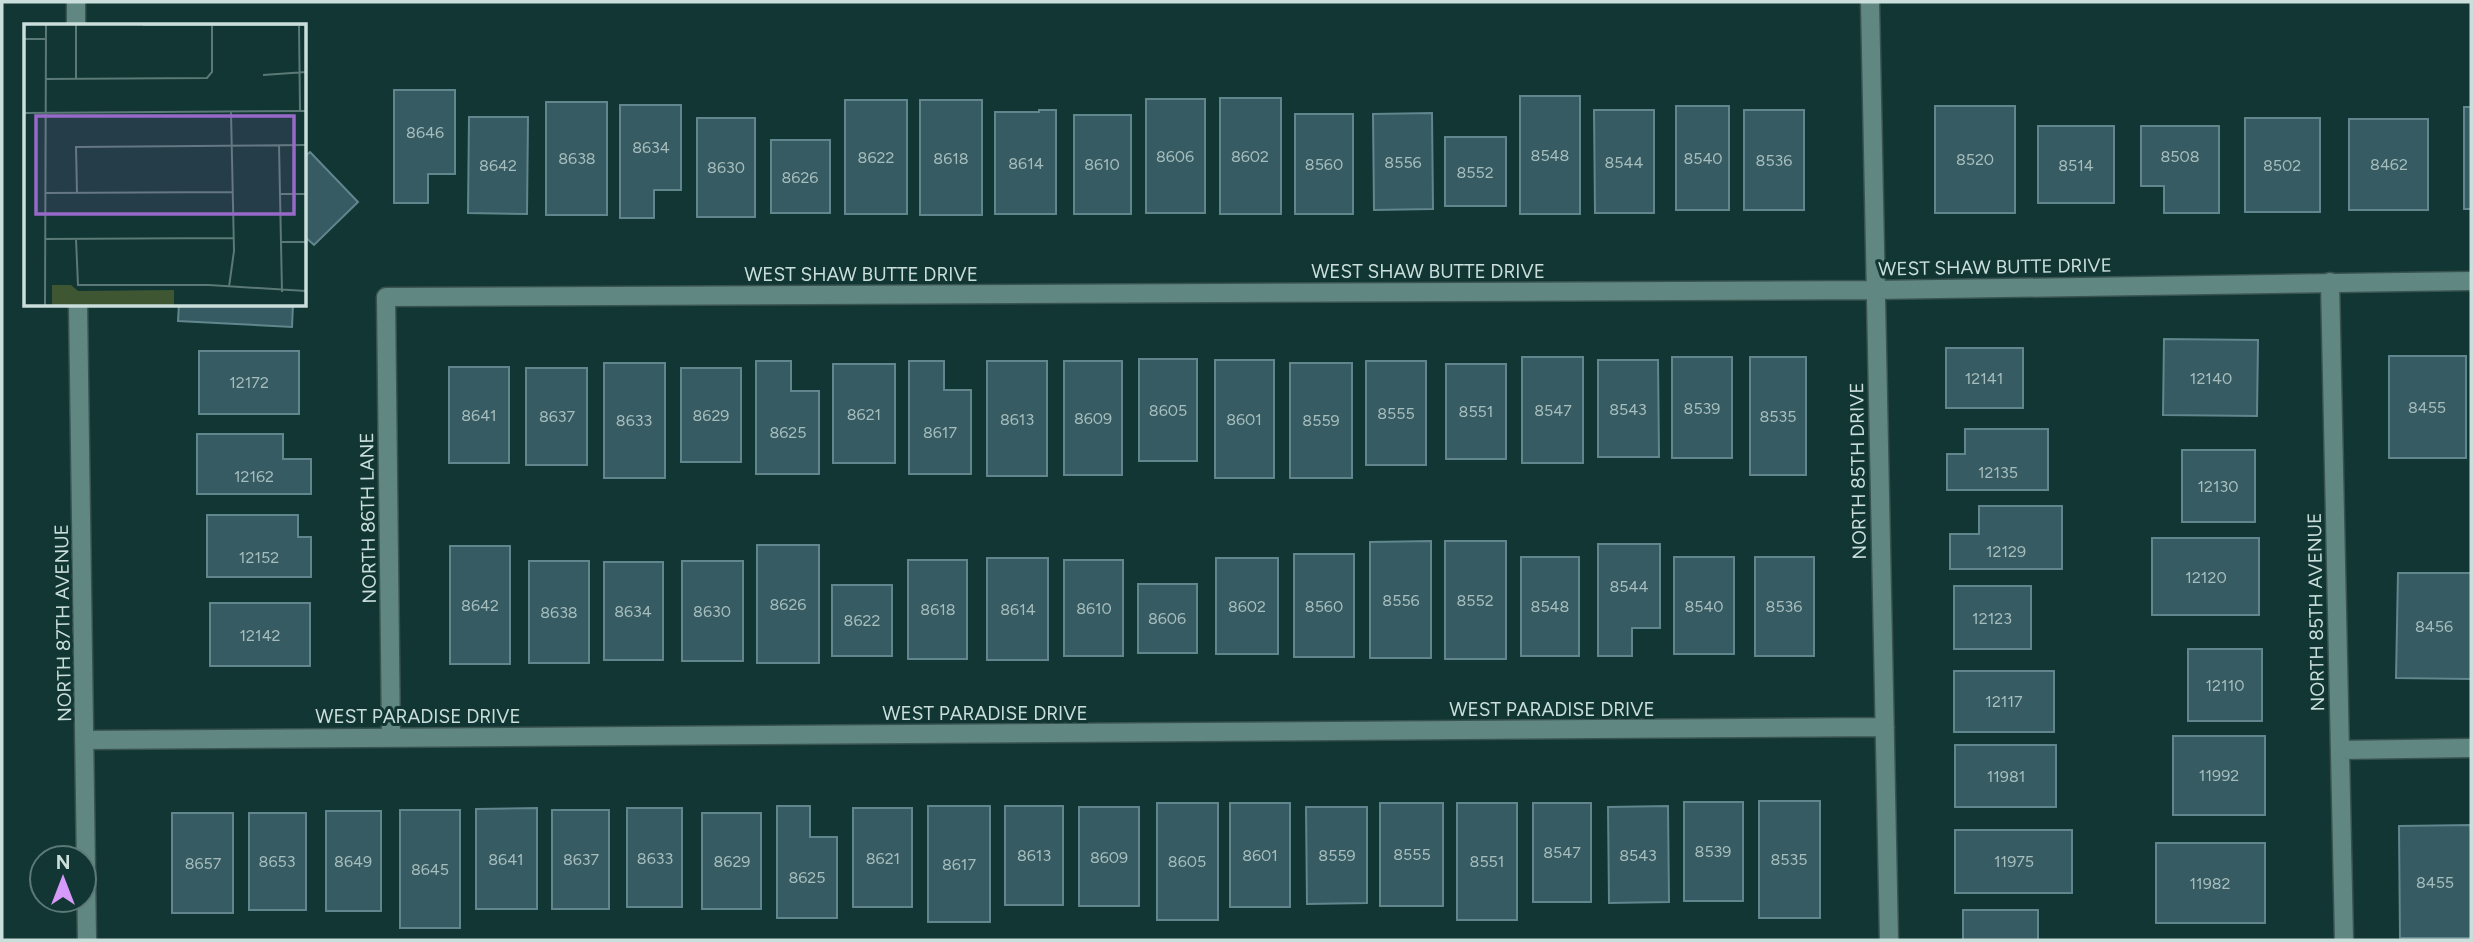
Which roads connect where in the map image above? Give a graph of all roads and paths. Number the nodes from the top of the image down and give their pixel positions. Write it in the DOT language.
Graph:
graph roads {
  1 [pos="76,2"];
  2 [pos="1870,2"];
  3 [pos="76,24"];
  4 [pos="2471,281"];
  5 [pos="2330,282"];
  6 [pos="1875,290"];
  7 [pos="386,297"];
  8 [pos="78,306"];
  9 [pos="1885,727"];
  10 [pos="391,738"];
  11 [pos="86,740"];
  12 [pos="2471,748"];
  13 [pos="2340,750"];
  14 [pos="87,940"];
  15 [pos="1889,940"];
  16 [pos="2344,940"];
  1 -- 3 [label="street"];
  2 -- 6 [label="street, NORTH 85TH DRIVE"];
  4 -- 5 [label="street, WEST SHAW BUTTE DRIVE"];
  5 -- 6 [label="street, WEST SHAW BUTTE DRIVE"];
  5 -- 13 [label="street, NORTH 85TH AVENUE"];
  6 -- 7 [label="street, WEST SHAW BUTTE DRIVE"];
  6 -- 9 [label="street, NORTH 85TH DRIVE"];
  7 -- 10 [label="street, NORTH 86TH LANE"];
  8 -- 11 [label="street, NORTH 87TH AVENUE"];
  9 -- 10 [label="street, WEST PARADISE DRIVE"];
  9 -- 15 [label="street, NORTH 85TH DRIVE"];
  10 -- 11 [label="street, WEST PARADISE DRIVE"];
  11 -- 14 [label="street, NORTH 87TH AVENUE"];
  12 -- 13 [label="street"];
  13 -- 16 [label="street, NORTH 85TH AVENUE"];
}
